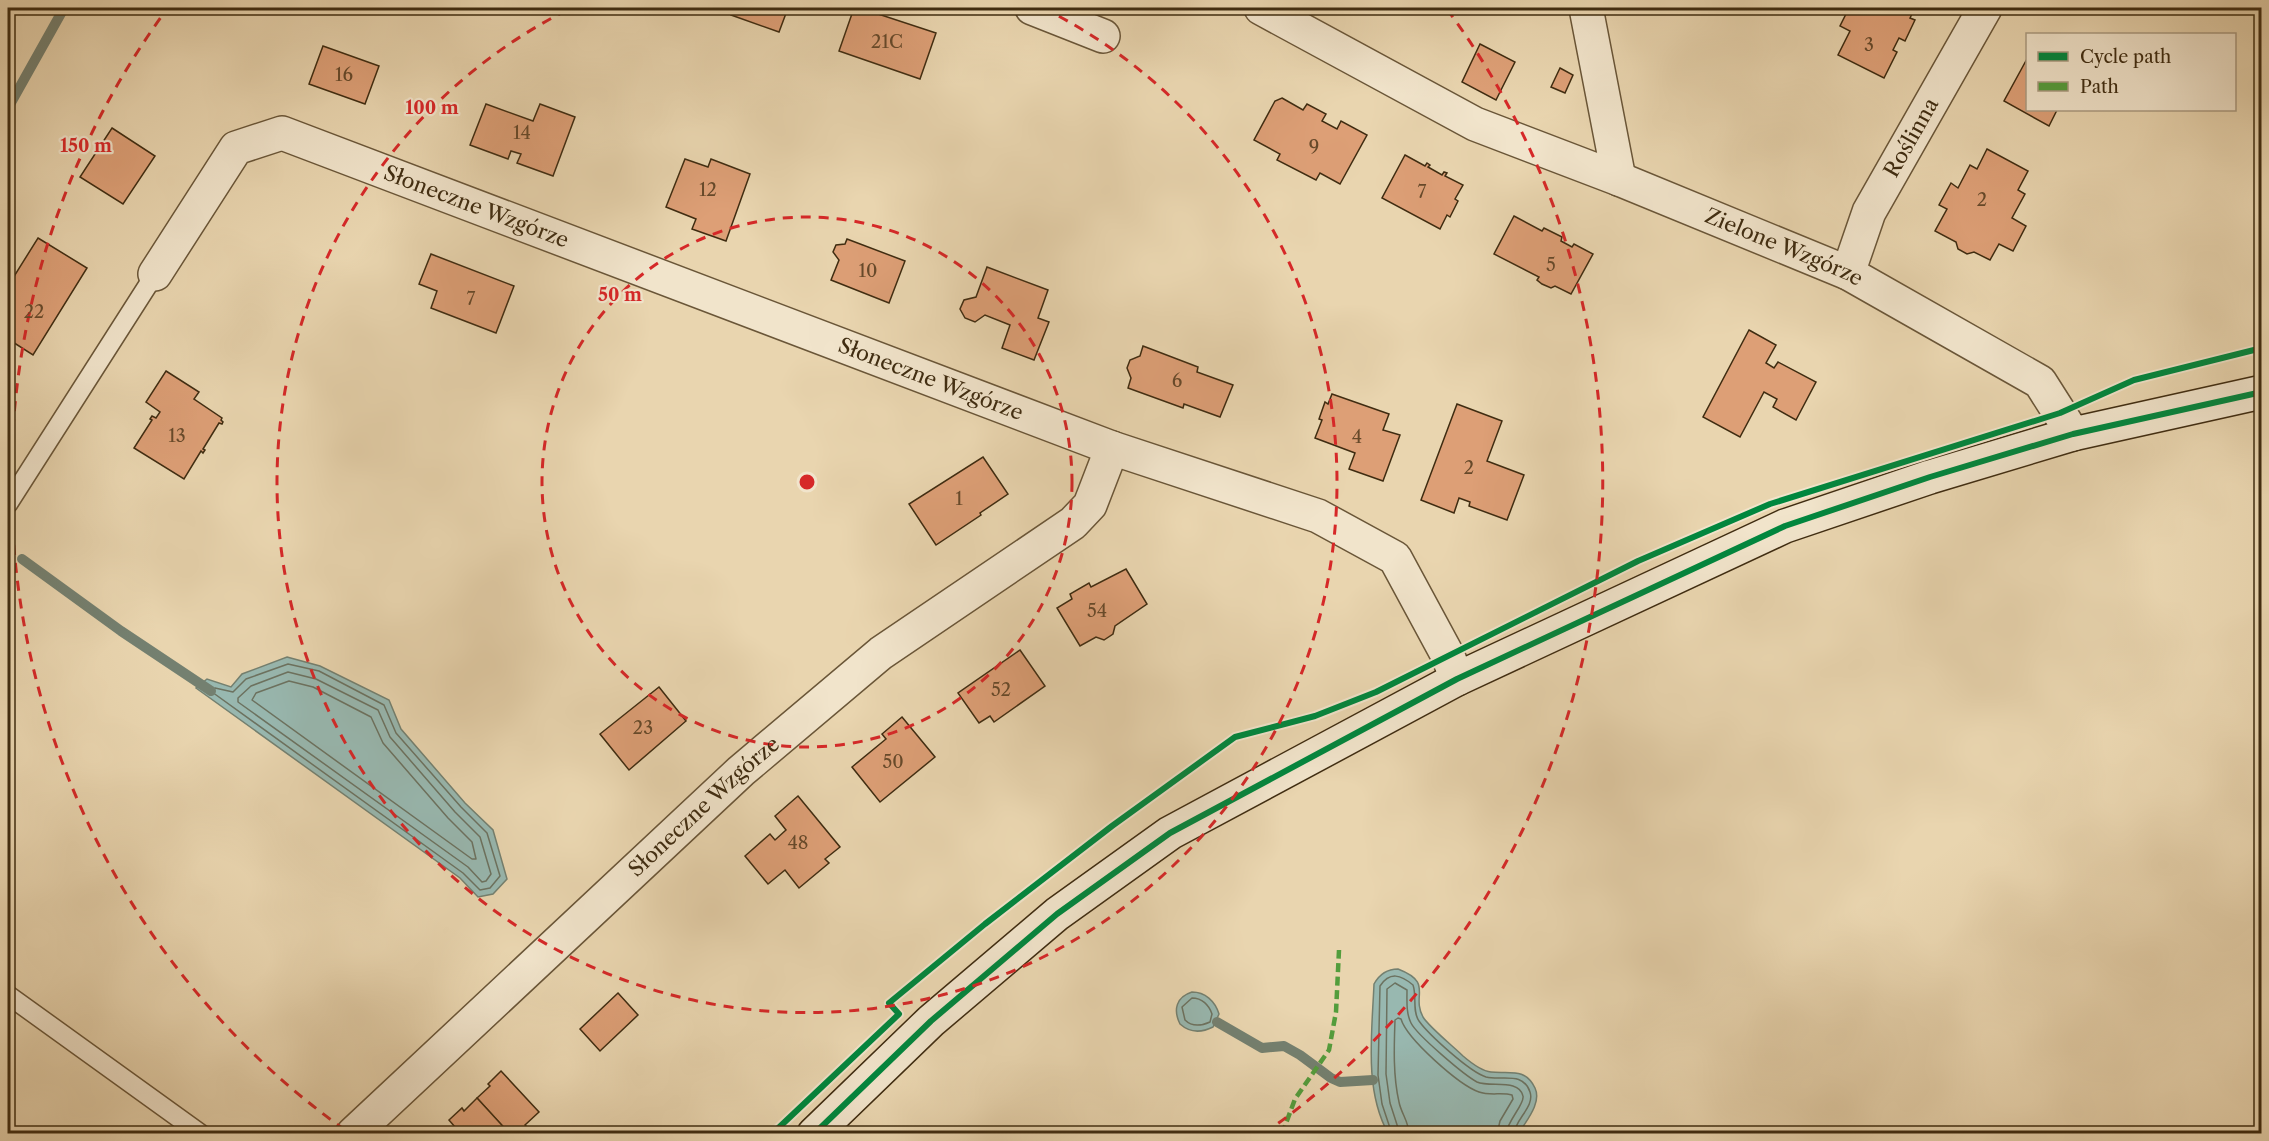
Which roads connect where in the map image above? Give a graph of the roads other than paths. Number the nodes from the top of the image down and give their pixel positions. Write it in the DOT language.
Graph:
graph roads {
  1 [pos="1032,8"];
  2 [pos="1261,8"];
  3 [pos="1586,8"];
  4 [pos="1985,8"];
  5 [pos="1103,36"];
  6 [pos="1619,179"];
  7 [pos="1848,273"];
  8 [pos="155,274"];
  9 [pos="2262,392"];
  10 [pos="2073,434"];
  11 [pos="1112,448"];
  12 [pos="8,504"];
  13 [pos="1457,679"];
  14 [pos="8,995"];
  15 [pos="201,1134"];
  16 [pos="353,1134"];
  17 [pos="814,1134"];
  1 -- 5 [label="street"];
  2 -- 6 [label="street, Zielone Wzgórze"];
  3 -- 6 [label="street"];
  4 -- 7 [label="street, Roślinna"];
  6 -- 7 [label="street, Zielone Wzgórze"];
  7 -- 10 [label="street, Zielone Wzgórze"];
  8 -- 11 [label="street, Słoneczne Wzgórze"];
  8 -- 12 [label="lane, Słoneczne Wzgórze"];
  9 -- 10 [label="street"];
  10 -- 13 [label="street"];
  11 -- 13 [label="street, Słoneczne Wzgórze"];
  11 -- 16 [label="street, Słoneczne Wzgórze"];
  13 -- 17 [label="street"];
  14 -- 15 [label="lane"];
}
